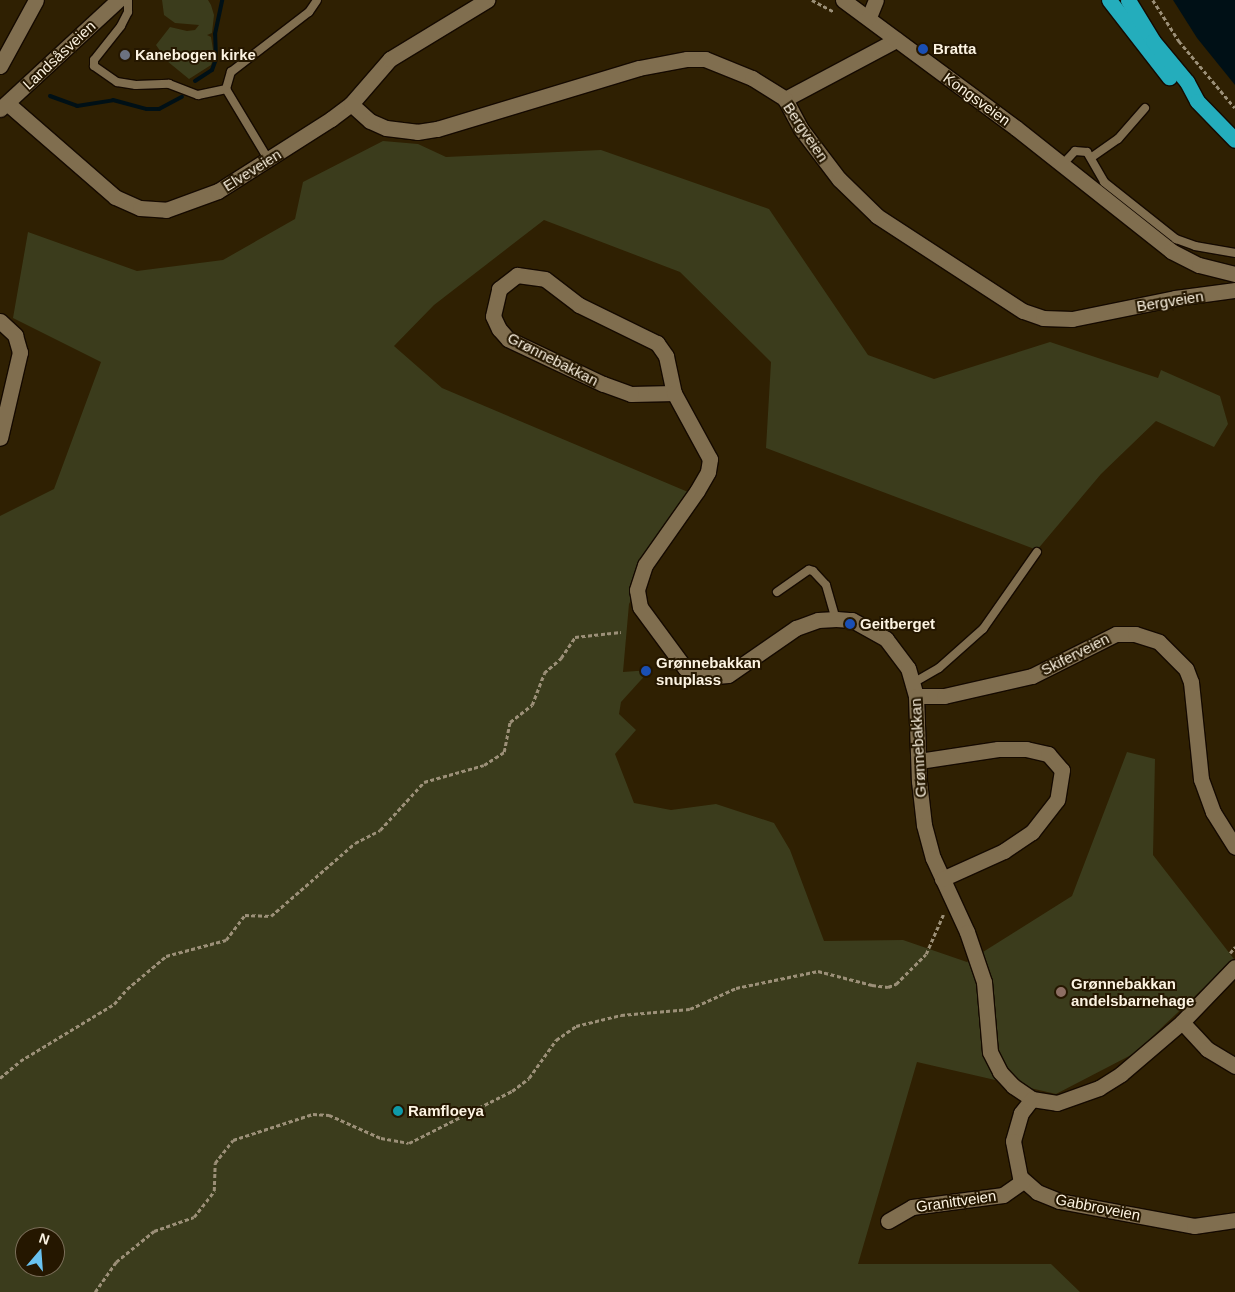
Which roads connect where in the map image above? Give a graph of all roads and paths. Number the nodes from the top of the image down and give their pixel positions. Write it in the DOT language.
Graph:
graph roads {
  1 [pos="36,0"];
  2 [pos="118,0"];
  3 [pos="128,0"];
  4 [pos="317,0"];
  5 [pos="487,0"];
  6 [pos="843,0"];
  7 [pos="876,0"];
  8 [pos="1109,0"];
  9 [pos="1128,0"];
  10 [pos="1153,0"];
  11 [pos="869,17"];
  12 [pos="896,40"];
  13 [pos="0,66"];
  14 [pos="226,89"];
  15 [pos="785,99"];
  16 [pos="1197,101"];
  17 [pos="351,104"];
  18 [pos="3,106"];
  19 [pos="1145,108"];
  20 [pos="1235,108"];
  21 [pos="1235,140"];
  22 [pos="1092,157"];
  23 [pos="268,159"];
  24 [pos="1062,166"];
  25 [pos="1235,253"];
  26 [pos="1235,274"];
  27 [pos="1235,290"];
  28 [pos="0,321"];
  29 [pos="674,393"];
  30 [pos="0,438"];
  31 [pos="1037,552"];
  32 [pos="777,592"];
  33 [pos="836,618"];
  34 [pos="621,632"];
  35 [pos="915,690"];
  36 [pos="919,761"];
  37 [pos="1235,847"];
  38 [pos="942,879"];
  39 [pos="951,898"];
  40 [pos="1235,947"];
  41 [pos="1231,962"];
  42 [pos="1182,1022"];
  43 [pos="1235,1066"];
  44 [pos="0,1078"];
  45 [pos="1032,1099"];
  46 [pos="1023,1181"];
  47 [pos="888,1220"];
  48 [pos="1235,1220"];
  49 [pos="95,1292"];
  1 -- 13 [label="street"];
  2 -- 18 [label="street, Landsåsveien"];
  3 -- 14 [label="lane"];
  4 -- 14 [label="lane"];
  5 -- 17 [label="street, Elveveien"];
  6 -- 11 [label="street, Kongsveien"];
  7 -- 11 [label="street"];
  8 -- 16 [label="highway"];
  9 -- 16 [label="highway"];
  10 -- 20 [label="path"];
  11 -- 12 [label="street, Kongsveien"];
  12 -- 15 [label="street"];
  12 -- 24 [label="street, Kongsveien"];
  14 -- 23 [label="lane"];
  15 -- 17 [label="street, Bergveien"];
  15 -- 27 [label="street, Bergveien"];
  16 -- 21 [label="highway"];
  17 -- 23 [label="street, Elveveien"];
  18 -- 23 [label="street, Elveveien"];
  19 -- 22 [label="lane"];
  22 -- 24 [label="lane"];
  22 -- 25 [label="lane"];
  24 -- 26 [label="street, Kongsveien"];
  28 -- 30 [label="street"];
  29 -- 29 [label="street, Grønnebakkan"];
  29 -- 33 [label="street, Grønnebakkan"];
  31 -- 35 [label="lane"];
  32 -- 33 [label="lane"];
  33 -- 35 [label="street, Grønnebakkan"];
  34 -- 44 [label="path"];
  35 -- 36 [label="street, Grønnebakkan"];
  35 -- 37 [label="street, Skiferveien"];
  36 -- 38 [label="street, Grønnebakkan"];
  36 -- 38 [label="street"];
  38 -- 39 [label="street, Grønnebakkan"];
  39 -- 45 [label="street, Grønnebakkan"];
  39 -- 49 [label="path"];
  40 -- 41 [label="path"];
  41 -- 42 [label="street"];
  42 -- 43 [label="street"];
  42 -- 45 [label="street"];
  45 -- 46 [label="street"];
  46 -- 47 [label="street, Granittveien"];
  46 -- 48 [label="street, Gabbroveien"];
}
